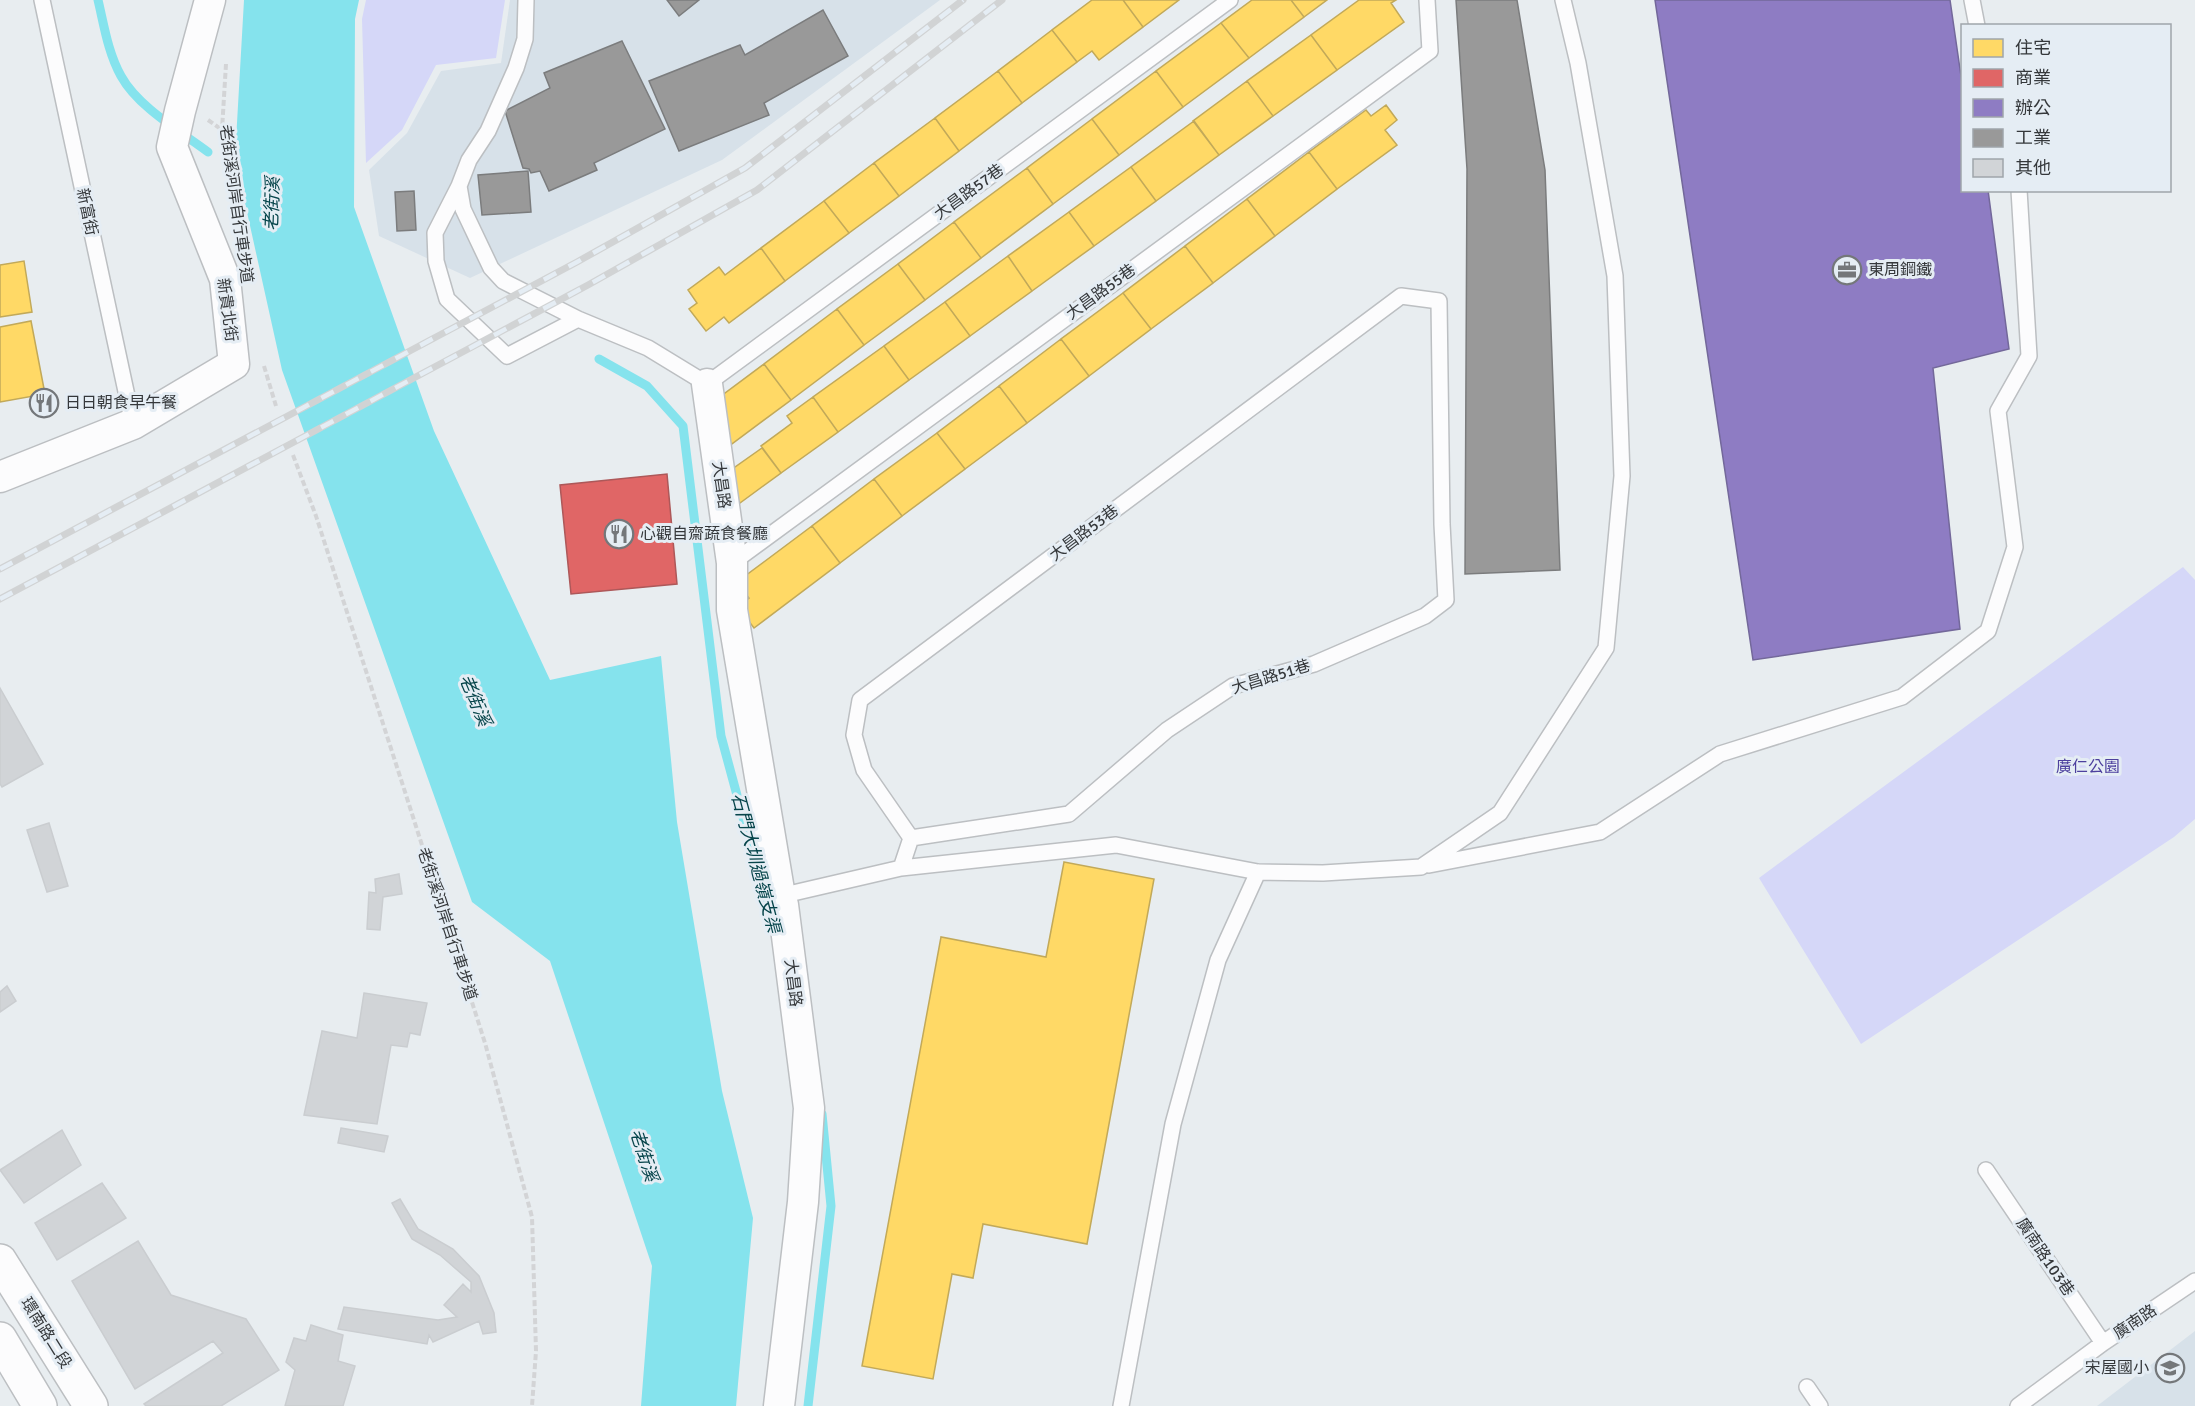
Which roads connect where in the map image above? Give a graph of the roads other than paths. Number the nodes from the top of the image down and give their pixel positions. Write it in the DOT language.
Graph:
graph roads {
  1 [pos="42,0"];
  2 [pos="210,0"];
  3 [pos="526,0"];
  4 [pos="1230,0"];
  5 [pos="1427,0"];
  6 [pos="1563,0"];
  7 [pos="1972,0"];
  8 [pos="1977,24"];
  9 [pos="459,186"];
  10 [pos="2019,192"];
  11 [pos="1439,301"];
  12 [pos="578,319"];
  13 [pos="707,384"];
  14 [pos="132,424"];
  15 [pos="0,477"];
  16 [pos="732,563"];
  17 [pos="911,838"];
  18 [pos="1420,867"];
  19 [pos="902,868"];
  20 [pos="1258,872"];
  21 [pos="780,896"];
  22 [pos="1986,1170"];
  23 [pos="0,1261"];
  24 [pos="2195,1281"];
  25 [pos="0,1339"];
  26 [pos="2103,1343"];
  27 [pos="1807,1387"];
  28 [pos="40,1406"];
  29 [pos="91,1406"];
  30 [pos="763,1406"];
  31 [pos="779,1406"];
  32 [pos="1121,1406"];
  33 [pos="1820,1406"];
  34 [pos="2018,1406"];
  1 -- 14 [label="lane, 新富街"];
  2 -- 14 [label="street, 新貴北街"];
  3 -- 9 [label="lane"];
  4 -- 13 [label="lane, 大昌路57巷"];
  5 -- 16 [label="lane, 大昌路55巷"];
  6 -- 18 [label="lane"];
  7 -- 8 [label="lane"];
  9 -- 12 [label="lane"];
  9 -- 12 [label="lane"];
  10 -- 18 [label="lane"];
  11 -- 17 [label="lane, 大昌路53巷"];
  11 -- 17 [label="lane, 大昌路51巷"];
  12 -- 13 [label="lane"];
  13 -- 16 [label="street, 大昌路"];
  14 -- 15 [label="street"];
  16 -- 21 [label="street, 大昌路"];
  17 -- 19 [label="lane"];
  18 -- 20 [label="lane"];
  19 -- 20 [label="lane"];
  19 -- 21 [label="lane"];
  20 -- 32 [label="lane"];
  21 -- 30 [label="street"];
  21 -- 31 [label="street, 大昌路"];
  22 -- 26 [label="lane, 廣南路103巷"];
  23 -- 29 [label="main road, 環南路二段"];
  24 -- 26 [label="lane, 廣南路"];
  25 -- 28 [label="main road"];
  26 -- 34 [label="lane, 廣南路"];
  27 -- 33 [label="lane"];
}
